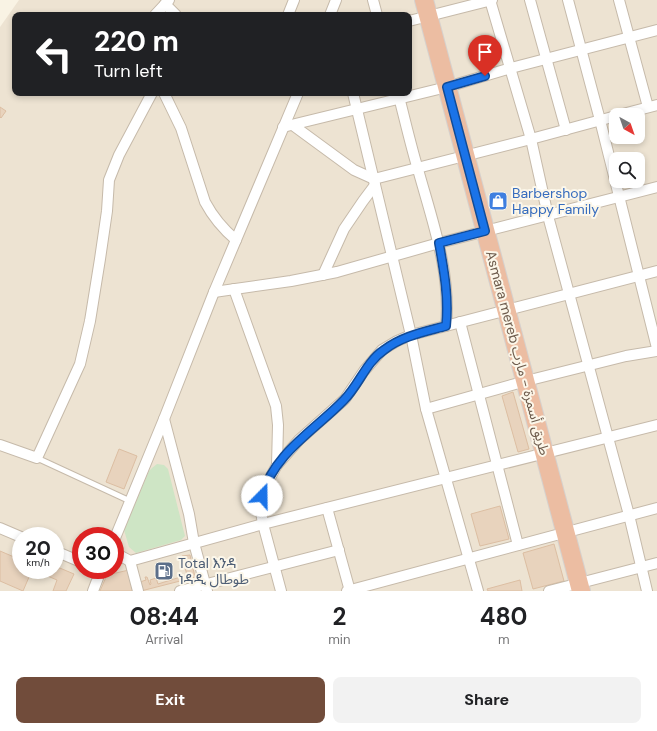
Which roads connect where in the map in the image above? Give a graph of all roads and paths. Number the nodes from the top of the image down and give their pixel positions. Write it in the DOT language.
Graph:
graph roads {
  1 [pos="294,0"];
  2 [pos="336,0"];
  3 [pos="373,0"];
  4 [pos="491,0"];
  5 [pos="530,0"];
  6 [pos="568,0"];
  7 [pos="619,0"];
  8 [pos="167,2"];
  9 [pos="426,8"];
  10 [pos="159,12"];
  11 [pos="174,12"];
  12 [pos="289,12"];
  13 [pos="331,12"];
  14 [pos="376,12"];
  15 [pos="412,19"];
  16 [pos="657,30"];
  17 [pos="628,38"];
  18 [pos="582,50"];
  19 [pos="547,59"];
  20 [pos="510,68"];
  21 [pos="447,87"];
  22 [pos="412,94"];
  23 [pos="150,96"];
  24 [pos="165,96"];
  25 [pos="297,96"];
  26 [pos="354,96"];
  27 [pos="399,96"];
  28 [pos="653,106"];
  29 [pos="357,110"];
  30 [pos="609,118"];
  31 [pos="600,120"];
  32 [pos="294,126"];
  33 [pos="283,127"];
  34 [pos="566,130"];
  35 [pos="531,139"];
  36 [pos="465,155"];
  37 [pos="417,168"];
  38 [pos="374,182"];
  39 [pos="657,187"];
  40 [pos="620,197"];
  41 [pos="548,216"];
  42 [pos="485,231"];
  43 [pos="236,240"];
  44 [pos="439,243"];
  45 [pos="392,256"];
  46 [pos="657,271"];
  47 [pos="323,275"];
  48 [pos="638,276"];
  49 [pos="234,289"];
  50 [pos="214,292"];
  51 [pos="569,294"];
  52 [pos="507,310"];
  53 [pos="460,322"];
  54 [pos="446,326"];
  55 [pos="411,335"];
  56 [pos="657,348"];
  57 [pos="657,351"];
  58 [pos="588,366"];
  59 [pos="526,381"];
  60 [pos="479,394"];
  61 [pos="426,409"];
  62 [pos="164,419"];
  63 [pos="657,425"];
  64 [pos="607,438"];
  65 [pos="0,445"];
  66 [pos="545,453"];
  67 [pos="37,458"];
  68 [pos="277,465"];
  69 [pos="498,465"];
  70 [pos="446,479"];
  71 [pos="130,501"];
  72 [pos="327,508"];
  73 [pos="657,508"];
  74 [pos="629,515"];
  75 [pos="263,524"];
  76 [pos="119,527"];
  77 [pos="0,528"];
  78 [pos="566,532"];
  79 [pos="12,533"];
  80 [pos="194,542"];
  81 [pos="518,545"];
  82 [pos="339,550"];
  83 [pos="124,558"];
  84 [pos="469,558"];
  85 [pos="130,561"];
  86 [pos="657,563"];
  87 [pos="276,566"];
  88 [pos="642,567"];
  89 [pos="98,579"];
  90 [pos="580,587"];
  91 [pos="206,588"];
  92 [pos="93,591"];
  93 [pos="138,591"];
  94 [pos="180,591"];
  95 [pos="281,591"];
  96 [pos="349,591"];
  97 [pos="478,591"];
  98 [pos="549,591"];
  99 [pos="647,591"];
  1 -- 12 [label="street"];
  2 -- 13 [label="street"];
  3 -- 14 [label="street"];
  4 -- 9 [label="street"];
  4 -- 20 [label="street"];
  5 -- 19 [label="street"];
  6 -- 18 [label="street"];
  7 -- 17 [label="street"];
  8 -- 10 [label="street"];
  8 -- 11 [label="street"];
  9 -- 15 [label="street"];
  9 -- 21 [label="highway, Asmara mereb طريق أسمرة - مارب"];
  16 -- 17 [label="street"];
  17 -- 18 [label="street"];
  17 -- 28 [label="street"];
  18 -- 19 [label="street"];
  18 -- 31 [label="street"];
  19 -- 20 [label="street"];
  19 -- 34 [label="street"];
  20 -- 21 [label="street"];
  20 -- 35 [label="street"];
  21 -- 22 [label="street"];
  21 -- 36 [label="highway, Asmara mereb طريق أسمرة - مارب"];
  23 -- 67 [label="street"];
  24 -- 43 [label="street"];
  25 -- 33 [label="street"];
  26 -- 29 [label="street"];
  27 -- 29 [label="street"];
  27 -- 37 [label="street"];
  29 -- 32 [label="street"];
  29 -- 38 [label="street"];
  30 -- 31 [label="street"];
  31 -- 34 [label="street"];
  31 -- 40 [label="street"];
  32 -- 33 [label="street"];
  32 -- 38 [label="street"];
  33 -- 43 [label="street"];
  34 -- 35 [label="street"];
  35 -- 36 [label="street"];
  35 -- 41 [label="street"];
  36 -- 37 [label="street"];
  36 -- 42 [label="highway, Asmara mereb طريق أسمرة - مارب"];
  37 -- 38 [label="street"];
  37 -- 44 [label="street"];
  38 -- 45 [label="street"];
  38 -- 47 [label="street"];
  39 -- 40 [label="street"];
  40 -- 41 [label="street"];
  40 -- 48 [label="street"];
  41 -- 42 [label="street"];
  41 -- 51 [label="street"];
  42 -- 44 [label="street"];
  42 -- 52 [label="highway, Asmara mereb طريق أسمرة - مارب"];
  43 -- 50 [label="street"];
  44 -- 45 [label="street"];
  44 -- 54 [label="street"];
  45 -- 47 [label="street"];
  45 -- 55 [label="street"];
  46 -- 48 [label="street"];
  47 -- 49 [label="street"];
  48 -- 51 [label="street"];
  48 -- 56 [label="street"];
  49 -- 50 [label="street"];
  49 -- 68 [label="street"];
  50 -- 62 [label="street"];
  51 -- 52 [label="street"];
  51 -- 58 [label="street"];
  52 -- 53 [label="street"];
  52 -- 59 [label="highway, Asmara mereb طريق أسمرة - مارب"];
  53 -- 54 [label="street"];
  53 -- 60 [label="street"];
  54 -- 55 [label="street"];
  55 -- 61 [label="street"];
  55 -- 68 [label="street"];
  57 -- 58 [label="street"];
  58 -- 59 [label="street"];
  58 -- 64 [label="street"];
  59 -- 60 [label="street"];
  59 -- 66 [label="highway, Asmara mereb طريق أسمرة - مارب"];
  60 -- 61 [label="street"];
  60 -- 69 [label="street"];
  61 -- 70 [label="street"];
  62 -- 71 [label="street"];
  62 -- 80 [label="street"];
  63 -- 64 [label="street"];
  64 -- 66 [label="street"];
  64 -- 74 [label="street"];
  65 -- 67 [label="street"];
  66 -- 69 [label="street"];
  66 -- 78 [label="highway, Asmara mereb طريق أسمرة - مارب"];
  67 -- 71 [label="lane"];
  68 -- 75 [label="street"];
  69 -- 70 [label="street"];
  69 -- 81 [label="street"];
  70 -- 72 [label="street"];
  70 -- 84 [label="street"];
  71 -- 76 [label="street"];
  72 -- 75 [label="street"];
  72 -- 82 [label="street"];
  73 -- 74 [label="street"];
  74 -- 78 [label="street"];
  74 -- 88 [label="street"];
  75 -- 80 [label="street"];
  75 -- 87 [label="street"];
  77 -- 79 [label="street"];
  78 -- 81 [label="street"];
  78 -- 90 [label="highway, Asmara mereb طريق أسمرة - مارب"];
  80 -- 85 [label="street"];
  80 -- 91 [label="street"];
  81 -- 84 [label="street"];
  82 -- 87 [label="street"];
  82 -- 96 [label="street"];
  83 -- 85 [label="street"];
  84 -- 96 [label="street"];
  84 -- 97 [label="street"];
  85 -- 93 [label="street"];
  86 -- 88 [label="street"];
  87 -- 91 [label="street"];
  87 -- 95 [label="street"];
  88 -- 90 [label="street"];
  88 -- 99 [label="street"];
  89 -- 92 [label="street"];
  90 -- 98 [label="street"];
  91 -- 94 [label="street"];
}
